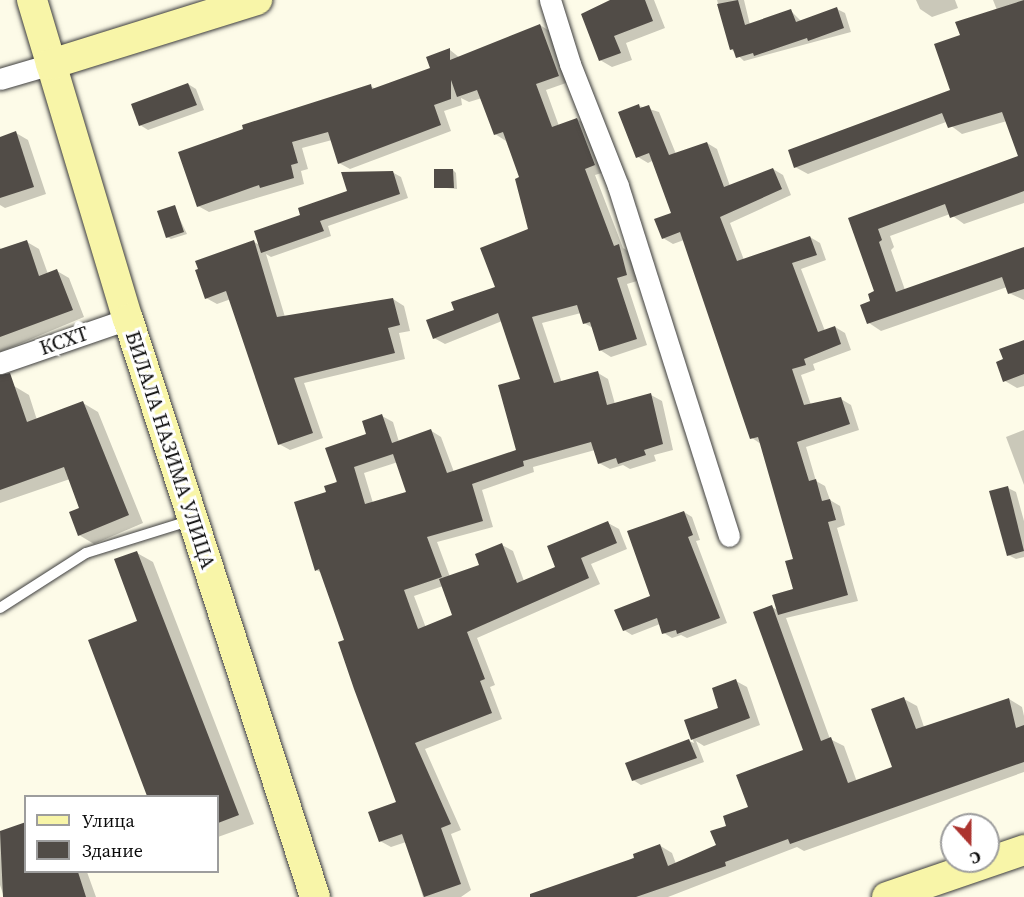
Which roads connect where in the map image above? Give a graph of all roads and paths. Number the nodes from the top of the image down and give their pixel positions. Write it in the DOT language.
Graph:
graph roads {
  1 [pos="32,0"];
  2 [pos="257,0"];
  3 [pos="550,0"];
  4 [pos="51,64"];
  5 [pos="0,79"];
  6 [pos="128,319"];
  7 [pos="0,363"];
  8 [pos="193,520"];
  9 [pos="729,536"];
  10 [pos="0,608"];
  11 [pos="1024,850"];
  12 [pos="315,897"];
  13 [pos="887,897"];
  1 -- 4 [label="street, БИЛАЛА НАЗИМА УЛИЦА"];
  2 -- 4 [label="street"];
  3 -- 9 [label="street"];
  4 -- 5 [label="street"];
  4 -- 6 [label="street, БИЛАЛА НАЗИМА УЛИЦА"];
  6 -- 7 [label="street, КСХТ"];
  6 -- 8 [label="street, БИЛАЛА НАЗИМА УЛИЦА"];
  8 -- 10 [label="lane"];
  8 -- 12 [label="street, БИЛАЛА НАЗИМА УЛИЦА"];
  11 -- 13 [label="street"];
}
